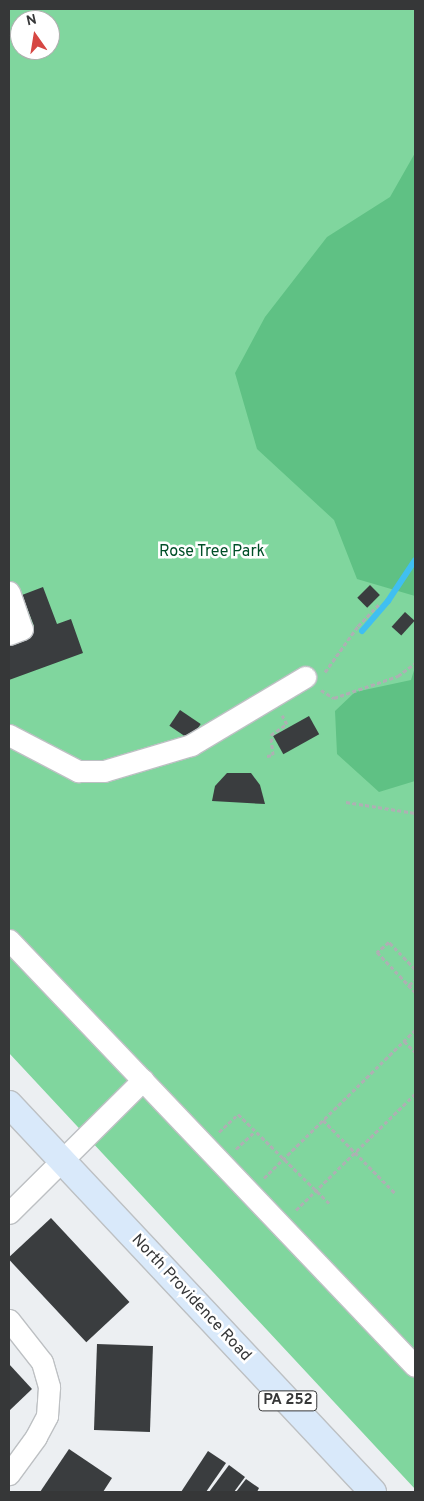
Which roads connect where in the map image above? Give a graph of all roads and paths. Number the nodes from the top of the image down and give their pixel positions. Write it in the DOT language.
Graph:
graph roads {
  1 [pos="9,592"];
  2 [pos="379,604"];
  3 [pos="9,634"];
  4 [pos="415,663"];
  5 [pos="311,682"];
  6 [pos="271,698"];
  7 [pos="9,735"];
  8 [pos="266,756"];
  9 [pos="346,802"];
  10 [pos="415,812"];
  11 [pos="9,940"];
  12 [pos="415,969"];
  13 [pos="415,980"];
  14 [pos="409,985"];
  15 [pos="415,992"];
  16 [pos="415,1030"];
  17 [pos="404,1041"];
  18 [pos="415,1052"];
  19 [pos="143,1080"];
  20 [pos="415,1094"];
  21 [pos="9,1104"];
  22 [pos="323,1120"];
  23 [pos="255,1131"];
  24 [pos="215,1136"];
  25 [pos="232,1153"];
  26 [pos="356,1154"];
  27 [pos="61,1158"];
  28 [pos="284,1158"];
  29 [pos="260,1181"];
  30 [pos="317,1191"];
  31 [pos="395,1193"];
  32 [pos="330,1204"];
  33 [pos="9,1213"];
  34 [pos="293,1213"];
  35 [pos="9,1320"];
  36 [pos="415,1366"];
  37 [pos="9,1474"];
  38 [pos="373,1492"];
  1 -- 3 [label="street"];
  2 -- 5 [label="path"];
  4 -- 5 [label="path"];
  5 -- 6 [label="street"];
  6 -- 7 [label="street"];
  6 -- 8 [label="path"];
  9 -- 10 [label="path"];
  11 -- 19 [label="street"];
  12 -- 14 [label="path"];
  13 -- 14 [label="path"];
  14 -- 15 [label="path"];
  16 -- 17 [label="path"];
  17 -- 18 [label="path"];
  17 -- 22 [label="path"];
  19 -- 27 [label="street"];
  19 -- 36 [label="street"];
  20 -- 26 [label="path"];
  21 -- 27 [label="main road, North Providence Road / PA 252"];
  22 -- 26 [label="path"];
  22 -- 28 [label="path"];
  23 -- 24 [label="path"];
  23 -- 25 [label="path"];
  23 -- 28 [label="path"];
  26 -- 30 [label="path"];
  26 -- 31 [label="path"];
  27 -- 33 [label="street"];
  27 -- 38 [label="main road, North Providence Road / PA 252"];
  28 -- 29 [label="path"];
  28 -- 30 [label="path"];
  30 -- 32 [label="path"];
  30 -- 34 [label="path"];
  35 -- 37 [label="street"];
}
